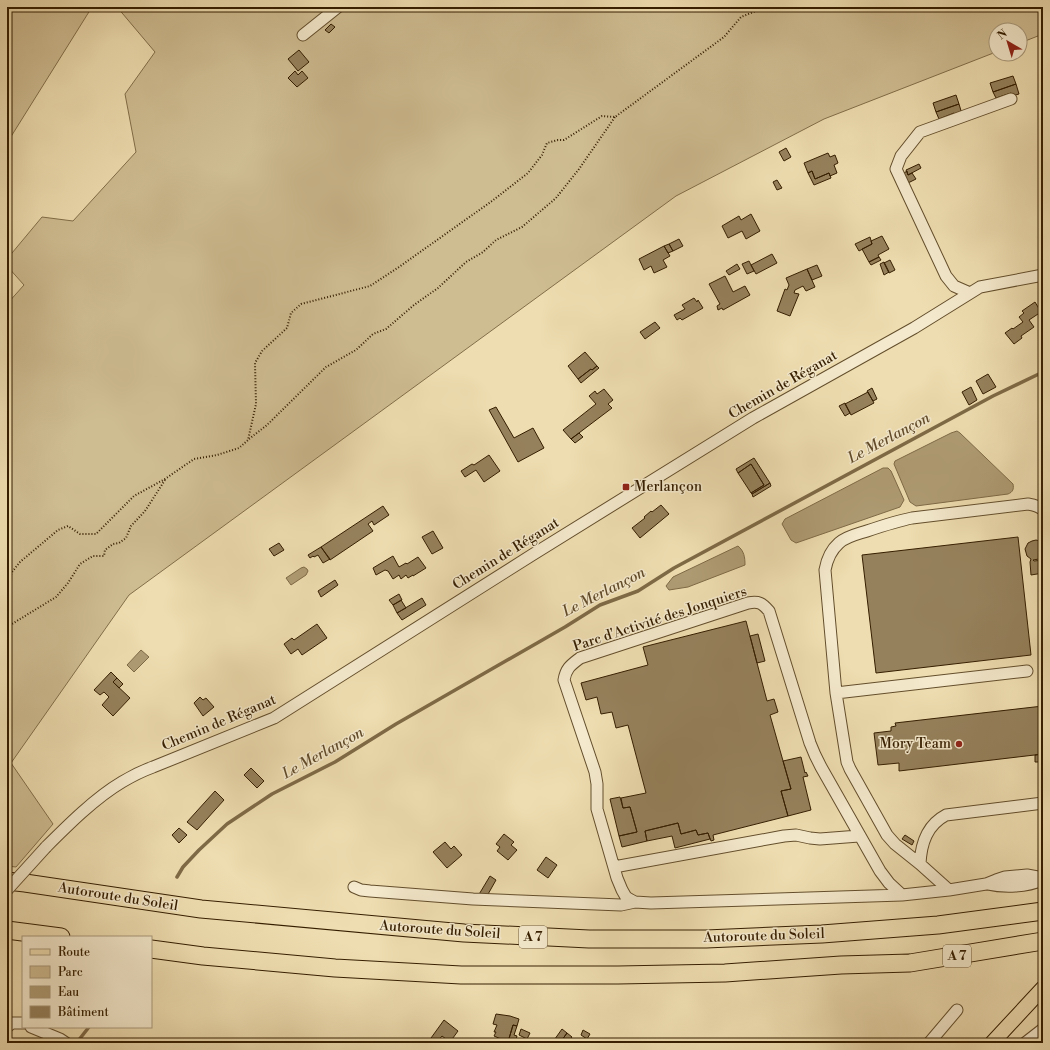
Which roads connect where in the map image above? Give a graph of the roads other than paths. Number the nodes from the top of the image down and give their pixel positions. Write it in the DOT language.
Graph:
graph roads {
  1 [pos="338,7"];
  2 [pos="303,35"];
  3 [pos="1011,99"];
  4 [pos="1043,275"];
  5 [pos="970,293"];
  6 [pos="1043,510"];
  7 [pos="1027,671"];
  8 [pos="836,693"];
  9 [pos="1043,803"];
  10 [pos="860,836"];
  11 [pos="920,864"];
  12 [pos="614,867"];
  13 [pos="1043,879"];
  14 [pos="7,881"];
  15 [pos="354,887"];
  16 [pos="7,890"];
  17 [pos="949,890"];
  18 [pos="902,895"];
  19 [pos="635,902"];
  20 [pos="1043,911"];
  21 [pos="7,930"];
  22 [pos="53,936"];
  23 [pos="1043,941"];
  24 [pos="1043,944"];
  25 [pos="1004,948"];
  26 [pos="152,949"];
  27 [pos="1043,988"];
  28 [pos="957,1010"];
  29 [pos="22,1023"];
  30 [pos="7,1027"];
  31 [pos="34,1028"];
  32 [pos="1043,1029"];
  33 [pos="66,1043"];
  34 [pos="929,1043"];
  35 [pos="992,1043"];
  36 [pos="1025,1043"];
  1 -- 2 [label="street"];
  3 -- 5 [label="street"];
  4 -- 5 [label="street, Chemin de Réganat"];
  5 -- 16 [label="street, Chemin de Réganat, bridge"];
  6 -- 8 [label="street"];
  7 -- 8 [label="street"];
  8 -- 11 [label="street"];
  9 -- 11 [label="street"];
  10 -- 12 [label="street"];
  10 -- 12 [label="street, Parc d'Activité des Jonquiers"];
  10 -- 18 [label="street, Parc d'Activité des Jonquiers"];
  11 -- 17 [label="street"];
  12 -- 19 [label="street, Parc d'Activité des Jonquiers"];
  13 -- 17 [label="street"];
  14 -- 20 [label="highway, Autoroute du Soleil / A 7"];
  15 -- 19 [label="street"];
  17 -- 18 [label="street"];
  18 -- 19 [label="street"];
  21 -- 22 [label="highway"];
  23 -- 25 [label="highway, A 7"];
  24 -- 25 [label="highway"];
  25 -- 26 [label="highway, A 7"];
  27 -- 35 [label="main road"];
  28 -- 34 [label="street"];
  29 -- 30 [label="street"];
  31 -- 33 [label="street"];
  32 -- 36 [label="street"];
}
